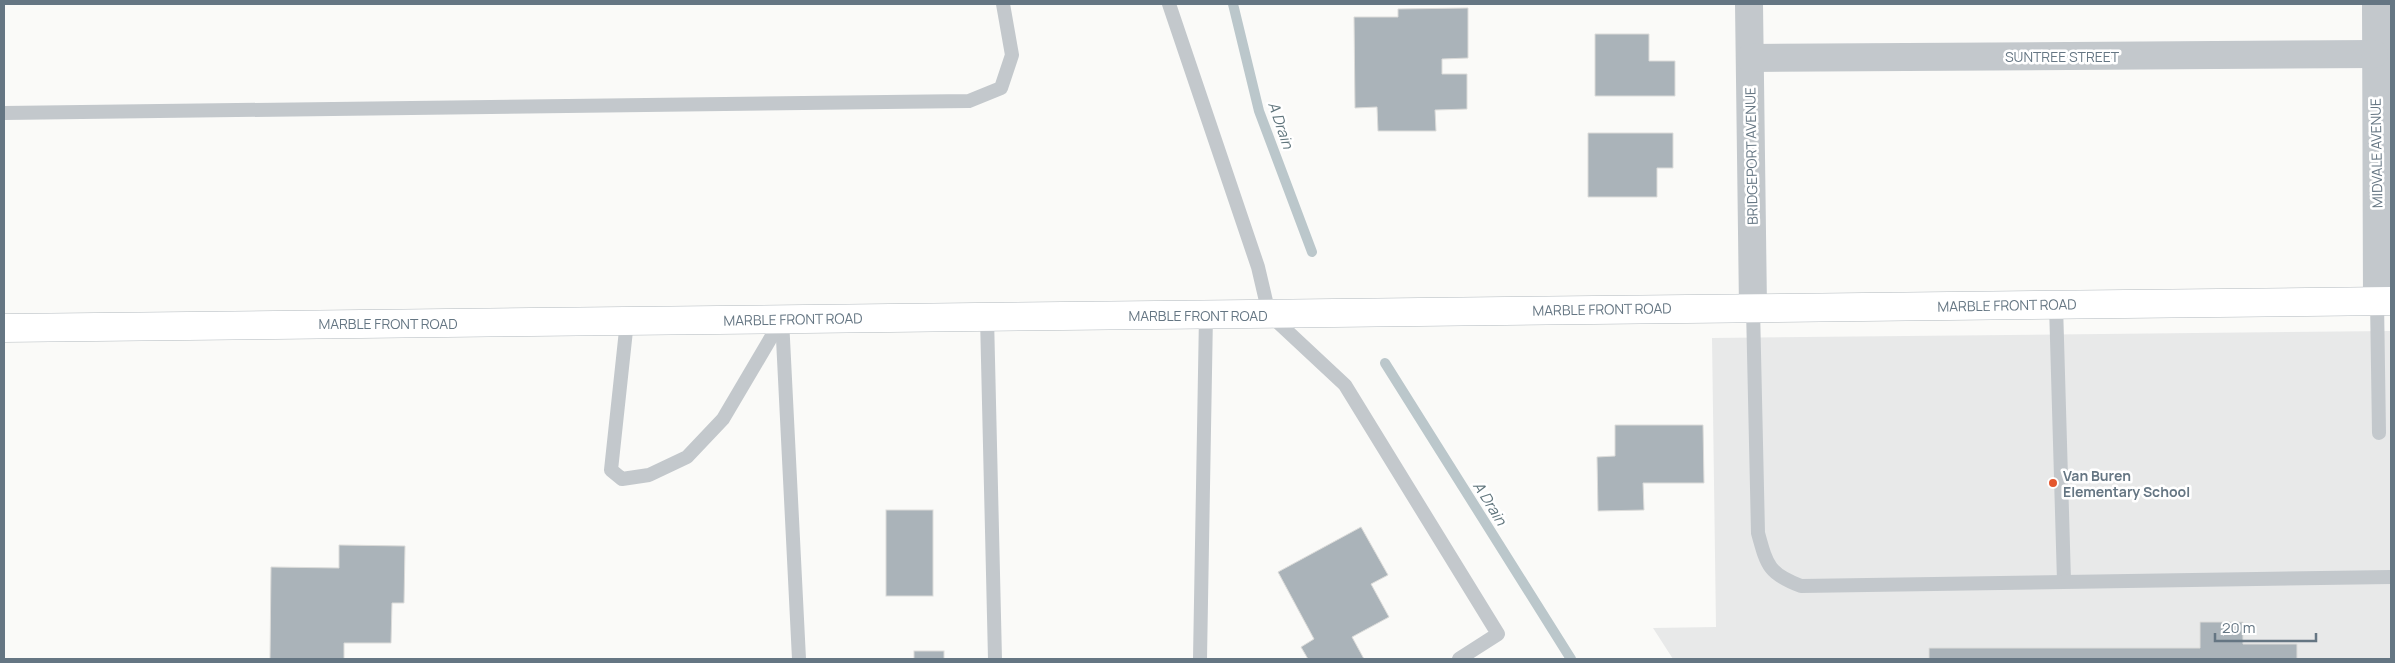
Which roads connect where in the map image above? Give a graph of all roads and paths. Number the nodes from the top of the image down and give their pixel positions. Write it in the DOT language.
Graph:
graph roads {
  1 [pos="1003,4"];
  2 [pos="1169,4"];
  3 [pos="1749,4"];
  4 [pos="2376,4"];
  5 [pos="2374,54"];
  6 [pos="1750,58"];
  7 [pos="4,113"];
  8 [pos="2384,301"];
  9 [pos="2056,305"];
  10 [pos="1753,308"];
  11 [pos="1269,314"];
  12 [pos="1206,315"];
  13 [pos="987,316"];
  14 [pos="782,319"];
  15 [pos="627,321"];
  16 [pos="4,328"];
  17 [pos="2379,433"];
  18 [pos="2391,577"];
  19 [pos="2064,581"];
  20 [pos="799,659"];
  21 [pos="995,659"];
  22 [pos="1200,659"];
  23 [pos="1459,659"];
  1 -- 7 [label="lane"];
  2 -- 11 [label="lane"];
  3 -- 6 [label="street, BRIDGEPORT AVENUE"];
  4 -- 5 [label="street, MIDVALE AVENUE"];
  5 -- 6 [label="street, SUNTREE STREET"];
  5 -- 8 [label="street, MIDVALE AVENUE"];
  6 -- 10 [label="street, BRIDGEPORT AVENUE"];
  8 -- 9 [label="street, MARBLE FRONT ROAD"];
  8 -- 17 [label="lane"];
  9 -- 10 [label="street, MARBLE FRONT ROAD"];
  9 -- 19 [label="lane"];
  10 -- 11 [label="street, MARBLE FRONT ROAD"];
  10 -- 19 [label="lane"];
  11 -- 12 [label="street, MARBLE FRONT ROAD"];
  11 -- 23 [label="lane"];
  12 -- 13 [label="street, MARBLE FRONT ROAD"];
  12 -- 22 [label="lane"];
  13 -- 14 [label="street, MARBLE FRONT ROAD"];
  13 -- 21 [label="lane"];
  14 -- 15 [label="street, MARBLE FRONT ROAD"];
  14 -- 15 [label="lane"];
  14 -- 20 [label="lane"];
  15 -- 16 [label="street, MARBLE FRONT ROAD"];
  18 -- 19 [label="lane"];
}
